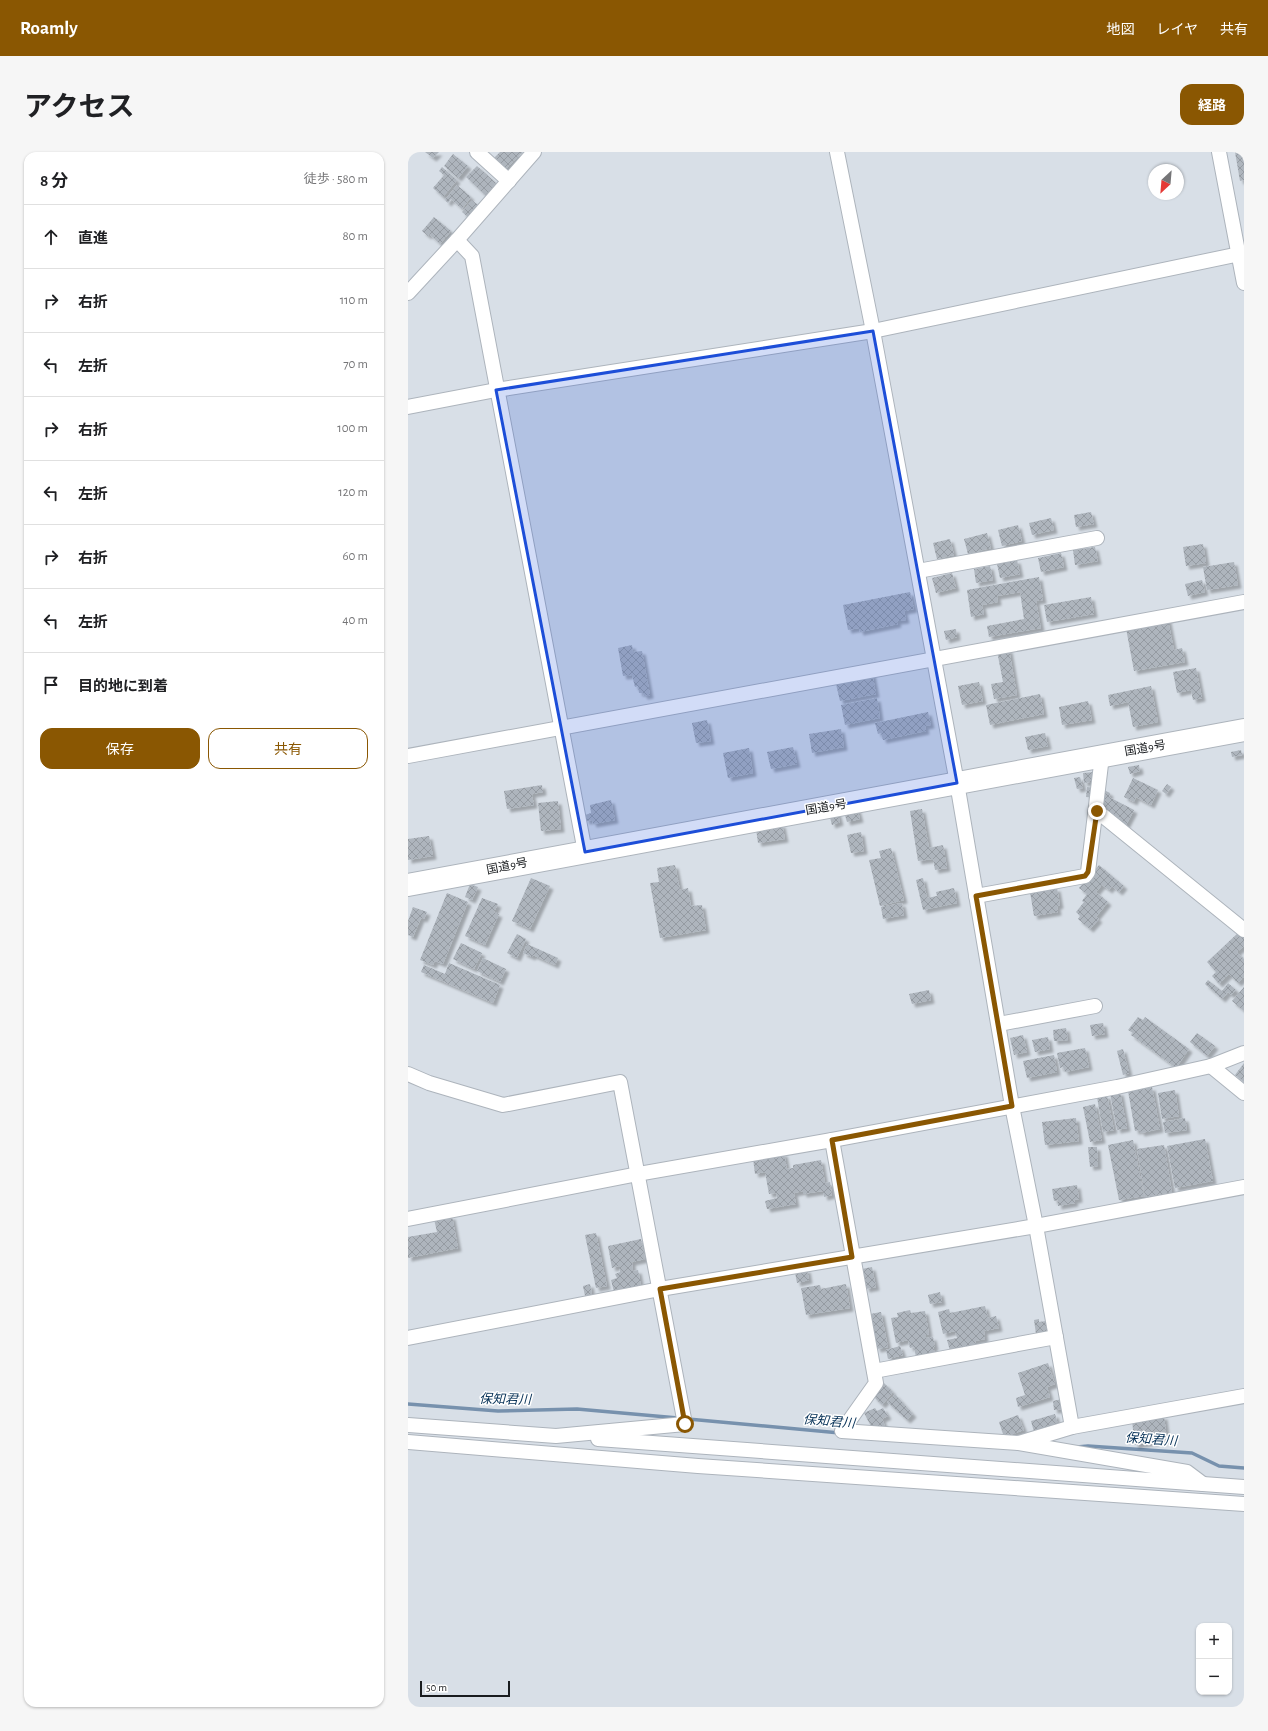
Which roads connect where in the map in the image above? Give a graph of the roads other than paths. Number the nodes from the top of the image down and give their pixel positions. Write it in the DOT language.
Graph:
graph roads {
  1 [pos="477,152"];
  2 [pos="534,152"];
  3 [pos="837,152"];
  4 [pos="1219,152"];
  5 [pos="509,181"];
  6 [pos="457,240"];
  7 [pos="1241,254"];
  8 [pos="1244,283"];
  9 [pos="408,293"];
  10 [pos="873,331"];
  11 [pos="496,390"];
  12 [pos="408,407"];
  13 [pos="1096,538"];
  14 [pos="918,571"];
  15 [pos="1244,602"];
  16 [pos="934,659"];
  17 [pos="562,727"];
  18 [pos="1244,730"];
  19 [pos="408,756"];
  20 [pos="1102,756"];
  21 [pos="957,783"];
  22 [pos="1097,811"];
  23 [pos="585,852"];
  24 [pos="408,885"];
  25 [pos="976,896"];
  26 [pos="1244,930"];
  27 [pos="1095,1006"];
  28 [pos="999,1024"];
  29 [pos="1244,1053"];
  30 [pos="1211,1066"];
  31 [pos="408,1074"];
  32 [pos="1244,1093"];
  33 [pos="1012,1106"];
  34 [pos="832,1140"];
  35 [pos="638,1174"];
  36 [pos="1244,1187"];
  37 [pos="408,1218"];
  38 [pos="1036,1226"];
  39 [pos="852,1257"];
  40 [pos="660,1289"];
  41 [pos="1056,1337"];
  42 [pos="408,1338"];
  43 [pos="874,1371"];
  44 [pos="1244,1396"];
  45 [pos="408,1425"];
  46 [pos="1072,1427"];
  47 [pos="556,1436"];
  48 [pos="408,1442"];
  49 [pos="1019,1443"];
  50 [pos="1203,1484"];
  51 [pos="1244,1487"];
  52 [pos="1244,1504"];
  1 -- 5 [label="street"];
  2 -- 5 [label="street"];
  3 -- 10 [label="street"];
  4 -- 7 [label="street"];
  5 -- 6 [label="street"];
  6 -- 9 [label="street"];
  6 -- 11 [label="street"];
  7 -- 8 [label="street"];
  7 -- 10 [label="street"];
  10 -- 11 [label="street"];
  10 -- 14 [label="street"];
  11 -- 12 [label="street"];
  11 -- 17 [label="street"];
  13 -- 14 [label="street"];
  14 -- 16 [label="street"];
  15 -- 16 [label="street"];
  16 -- 17 [label="street"];
  16 -- 21 [label="street"];
  17 -- 19 [label="street"];
  17 -- 23 [label="street"];
  18 -- 20 [label="highway, 国道9号"];
  20 -- 21 [label="highway, 国道9号"];
  20 -- 22 [label="street"];
  21 -- 23 [label="highway, 国道9号"];
  21 -- 25 [label="street"];
  22 -- 25 [label="street"];
  22 -- 26 [label="street"];
  23 -- 24 [label="highway, 国道9号"];
  25 -- 28 [label="street"];
  27 -- 28 [label="street"];
  28 -- 33 [label="street"];
  29 -- 30 [label="street"];
  30 -- 32 [label="street"];
  30 -- 33 [label="street"];
  31 -- 35 [label="street"];
  33 -- 34 [label="street"];
  33 -- 38 [label="street"];
  34 -- 35 [label="street"];
  34 -- 39 [label="street"];
  35 -- 37 [label="street"];
  35 -- 40 [label="street"];
  36 -- 38 [label="street"];
  38 -- 39 [label="street"];
  38 -- 41 [label="street"];
  39 -- 40 [label="street"];
  39 -- 43 [label="street"];
  40 -- 42 [label="street"];
  40 -- 47 [label="street"];
  41 -- 43 [label="street"];
  41 -- 46 [label="street"];
  43 -- 49 [label="street"];
  44 -- 46 [label="street"];
  45 -- 47 [label="street"];
  46 -- 49 [label="street"];
  47 -- 50 [label="street"];
  48 -- 52 [label="street"];
  49 -- 50 [label="street"];
  50 -- 51 [label="street"];
}
